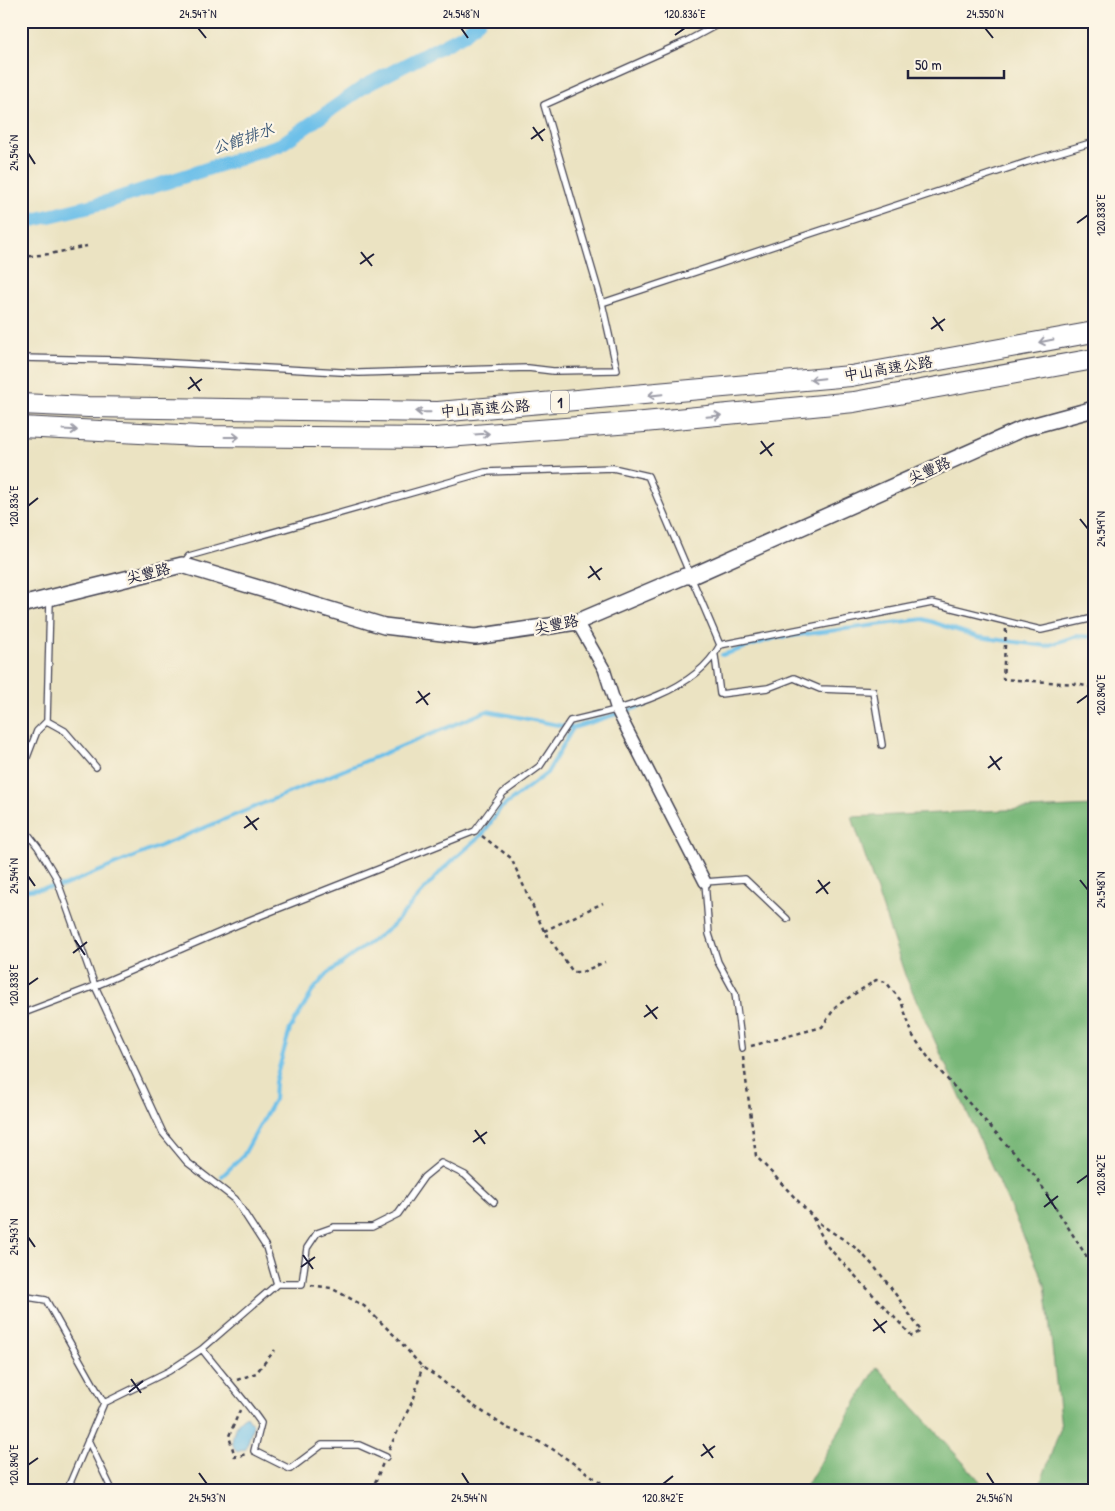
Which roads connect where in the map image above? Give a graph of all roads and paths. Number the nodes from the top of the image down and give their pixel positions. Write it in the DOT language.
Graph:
graph roads {
  1 [pos="724,21"];
  2 [pos="1094,142"];
  3 [pos="87,246"];
  4 [pos="21,257"];
  5 [pos="602,304"];
  6 [pos="1094,332"];
  7 [pos="21,358"];
  8 [pos="1094,359"];
  9 [pos="21,404"];
  10 [pos="1094,408"];
  11 [pos="21,428"];
  12 [pos="182,565"];
  13 [pos="692,576"];
  14 [pos="50,598"];
  15 [pos="21,605"];
  16 [pos="1094,618"];
  17 [pos="577,622"];
  18 [pos="1006,635"];
  19 [pos="720,645"];
  20 [pos="714,656"];
  21 [pos="1094,688"];
  22 [pos="618,711"];
  23 [pos="47,721"];
  24 [pos="882,745"];
  25 [pos="96,767"];
  26 [pos="21,773"];
  27 [pos="21,825"];
  28 [pos="474,831"];
  29 [pos="705,882"];
  30 [pos="603,904"];
  31 [pos="787,919"];
  32 [pos="544,931"];
  33 [pos="605,962"];
  34 [pos="94,986"];
  35 [pos="21,1014"];
  36 [pos="742,1048"];
  37 [pos="494,1202"];
  38 [pos="812,1216"];
  39 [pos="1094,1268"];
  40 [pos="277,1284"];
  41 [pos="302,1284"];
  42 [pos="21,1296"];
  43 [pos="202,1349"];
  44 [pos="275,1350"];
  45 [pos="422,1367"];
  46 [pos="229,1384"];
  47 [pos="245,1400"];
  48 [pos="104,1404"];
  49 [pos="88,1440"];
  50 [pos="254,1452"];
  51 [pos="386,1457"];
  52 [pos="67,1490"];
  53 [pos="112,1490"];
  54 [pos="372,1490"];
  55 [pos="612,1490"];
  1 -- 5 [label="lane"];
  2 -- 5 [label="lane"];
  3 -- 4 [label="path"];
  5 -- 7 [label="lane"];
  6 -- 9 [label="highway, 中山高速公路 / 1, one-way"];
  11 -- 8 [label="highway, 中山高速公路 / 1, one-way"];
  10 -- 13 [label="street, 尖豐路"];
  12 -- 13 [label="lane"];
  12 -- 14 [label="street, 尖豐路"];
  12 -- 17 [label="street, 尖豐路"];
  13 -- 17 [label="street, 尖豐路"];
  13 -- 19 [label="lane"];
  14 -- 15 [label="street, 尖豐路"];
  14 -- 23 [label="lane"];
  16 -- 19 [label="lane"];
  17 -- 22 [label="street"];
  18 -- 21 [label="path"];
  19 -- 20 [label="lane"];
  20 -- 22 [label="lane"];
  20 -- 24 [label="lane"];
  22 -- 28 [label="lane"];
  22 -- 29 [label="street"];
  23 -- 25 [label="lane"];
  23 -- 26 [label="lane"];
  27 -- 34 [label="lane"];
  28 -- 32 [label="path"];
  28 -- 34 [label="lane"];
  29 -- 31 [label="lane"];
  29 -- 36 [label="lane"];
  30 -- 32 [label="path"];
  32 -- 33 [label="path"];
  34 -- 35 [label="lane"];
  34 -- 40 [label="lane"];
  36 -- 38 [label="path"];
  36 -- 39 [label="path"];
  37 -- 41 [label="lane"];
  38 -- 38 [label="path"];
  40 -- 41 [label="lane"];
  40 -- 43 [label="lane"];
  41 -- 45 [label="path"];
  42 -- 48 [label="lane"];
  43 -- 46 [label="lane"];
  43 -- 48 [label="lane"];
  44 -- 46 [label="path"];
  45 -- 51 [label="path"];
  45 -- 55 [label="path"];
  46 -- 47 [label="lane"];
  47 -- 50 [label="lane"];
  47 -- 50 [label="path"];
  48 -- 49 [label="lane"];
  49 -- 52 [label="lane"];
  49 -- 53 [label="lane"];
  50 -- 51 [label="lane"];
  51 -- 54 [label="path"];
}
